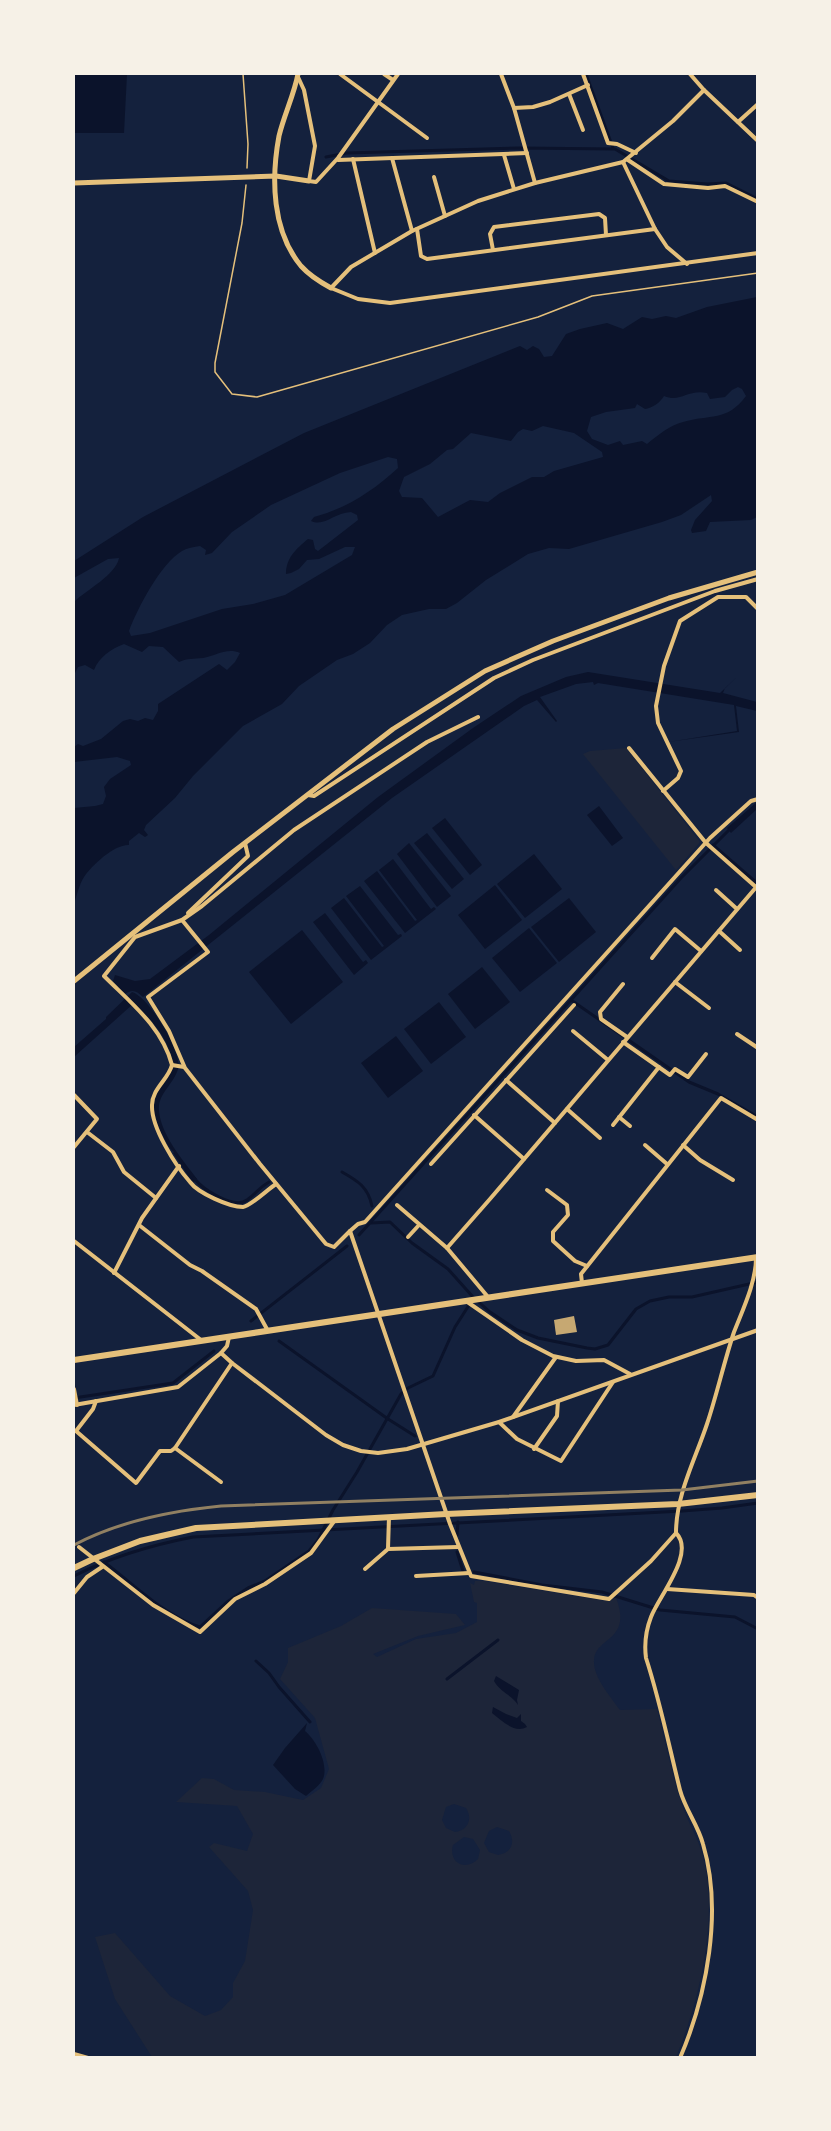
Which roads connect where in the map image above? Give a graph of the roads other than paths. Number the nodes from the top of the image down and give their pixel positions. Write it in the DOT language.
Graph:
graph roads {
  1 [pos="340,74"];
  2 [pos="384,74"];
  3 [pos="398,74"];
  4 [pos="501,74"];
  5 [pos="583,74"];
  6 [pos="690,74"];
  7 [pos="298,75"];
  8 [pos="393,80"];
  9 [pos="588,85"];
  10 [pos="704,90"];
  11 [pos="569,94"];
  12 [pos="379,101"];
  13 [pos="758,104"];
  14 [pos="514,108"];
  15 [pos="738,122"];
  16 [pos="583,130"];
  17 [pos="427,138"];
  18 [pos="758,141"];
  19 [pos="526,153"];
  20 [pos="504,155"];
  21 [pos="392,158"];
  22 [pos="630,158"];
  23 [pos="338,159"];
  24 [pos="353,159"];
  25 [pos="276,176"];
  26 [pos="434,177"];
  27 [pos="309,181"];
  28 [pos="74,183"];
  29 [pos="535,183"];
  30 [pos="514,189"];
  31 [pos="758,202"];
  32 [pos="445,216"];
  33 [pos="417,229"];
  34 [pos="655,229"];
  35 [pos="412,231"];
  36 [pos="606,235"];
  37 [pos="493,250"];
  38 [pos="375,253"];
  39 [pos="758,253"];
  40 [pos="687,264"];
  41 [pos="331,288"];
  42 [pos="758,572"];
  43 [pos="758,579"];
  44 [pos="715,591"];
  45 [pos="718,597"];
  46 [pos="758,609"];
  47 [pos="478,717"];
  48 [pos="629,748"];
  49 [pos="663,791"];
  50 [pos="308,795"];
  51 [pos="758,799"];
  52 [pos="245,843"];
  53 [pos="707,844"];
  54 [pos="757,886"];
  55 [pos="716,890"];
  56 [pos="737,909"];
  57 [pos="182,920"];
  58 [pos="719,931"];
  59 [pos="134,935"];
  60 [pos="740,950"];
  61 [pos="702,951"];
  62 [pos="652,958"];
  63 [pos="74,981"];
  64 [pos="675,982"];
  65 [pos="623,984"];
  66 [pos="574,1005"];
  67 [pos="709,1008"];
  68 [pos="552,1016"];
  69 [pos="557,1021"];
  70 [pos="573,1031"];
  71 [pos="737,1034"];
  72 [pos="625,1040"];
  73 [pos="758,1048"];
  74 [pos="706,1054"];
  75 [pos="608,1060"];
  76 [pos="172,1065"];
  77 [pos="184,1066"];
  78 [pos="659,1067"];
  79 [pos="506,1079"];
  80 [pos="74,1095"];
  81 [pos="567,1109"];
  82 [pos="474,1115"];
  83 [pos="619,1117"];
  84 [pos="758,1120"];
  85 [pos="555,1123"];
  86 [pos="613,1125"];
  87 [pos="630,1126"];
  88 [pos="87,1132"];
  89 [pos="600,1138"];
  90 [pos="645,1145"];
  91 [pos="683,1145"];
  92 [pos="74,1147"];
  93 [pos="524,1160"];
  94 [pos="431,1164"];
  95 [pos="667,1164"];
  96 [pos="179,1166"];
  97 [pos="733,1180"];
  98 [pos="276,1184"];
  99 [pos="547,1190"];
  100 [pos="156,1198"];
  101 [pos="397,1206"];
  102 [pos="139,1225"];
  103 [pos="419,1225"];
  104 [pos="350,1231"];
  105 [pos="408,1237"];
  106 [pos="74,1241"];
  107 [pos="447,1248"];
  108 [pos="757,1257"];
  109 [pos="587,1266"];
  110 [pos="114,1273"];
  111 [pos="582,1283"];
  112 [pos="485,1298"];
  113 [pos="468,1302"];
  114 [pos="378,1316"];
  115 [pos="758,1330"];
  116 [pos="268,1331"];
  117 [pos="229,1337"];
  118 [pos="732,1338"];
  119 [pos="202,1341"];
  120 [pos="221,1353"];
  121 [pos="556,1357"];
  122 [pos="74,1360"];
  123 [pos="232,1363"];
  124 [pos="631,1375"];
  125 [pos="614,1381"];
  126 [pos="74,1391"];
  127 [pos="96,1401"];
  128 [pos="558,1401"];
  129 [pos="76,1404"];
  130 [pos="512,1418"];
  131 [pos="499,1422"];
  132 [pos="423,1445"];
  133 [pos="175,1448"];
  134 [pos="534,1449"];
  135 [pos="221,1482"];
  136 [pos="758,1495"];
  137 [pos="678,1509"];
  138 [pos="448,1519"];
  139 [pos="389,1522"];
  140 [pos="330,1523"];
  141 [pos="676,1533"];
  142 [pos="79,1547"];
  143 [pos="458,1548"];
  144 [pos="388,1550"];
  145 [pos="98,1563"];
  146 [pos="74,1568"];
  147 [pos="365,1569"];
  148 [pos="469,1573"];
  149 [pos="416,1576"];
  150 [pos="667,1589"];
  151 [pos="74,1593"];
  152 [pos="758,1598"];
  153 [pos="74,2054"];
  154 [pos="88,2058"];
  155 [pos="680,2058"];
  1 -- 12 [label="street"];
  2 -- 8 [label="street"];
  3 -- 8 [label="street"];
  4 -- 14 [label="street"];
  5 -- 9 [label="street"];
  6 -- 10 [label="street"];
  7 -- 25 [label="street"];
  7 -- 27 [label="street"];
  8 -- 12 [label="street"];
  9 -- 11 [label="street"];
  9 -- 22 [label="street"];
  10 -- 15 [label="street"];
  10 -- 22 [label="street"];
  11 -- 14 [label="street"];
  11 -- 16 [label="street"];
  12 -- 17 [label="street"];
  12 -- 23 [label="street"];
  13 -- 15 [label="street"];
  14 -- 19 [label="street"];
  15 -- 18 [label="street"];
  19 -- 20 [label="street"];
  19 -- 29 [label="street"];
  20 -- 21 [label="street"];
  20 -- 30 [label="street"];
  21 -- 24 [label="street"];
  21 -- 35 [label="street"];
  22 -- 29 [label="street"];
  22 -- 31 [label="street"];
  22 -- 34 [label="street"];
  23 -- 24 [label="street"];
  23 -- 27 [label="street"];
  24 -- 38 [label="street"];
  25 -- 27 [label="street"];
  25 -- 28 [label="street"];
  25 -- 41 [label="street"];
  26 -- 32 [label="street"];
  29 -- 30 [label="street"];
  30 -- 32 [label="street"];
  32 -- 33 [label="street"];
  33 -- 35 [label="street"];
  33 -- 37 [label="street"];
  34 -- 36 [label="street"];
  34 -- 40 [label="street"];
  35 -- 38 [label="street"];
  36 -- 37 [label="street"];
  36 -- 37 [label="street"];
  38 -- 41 [label="street"];
  39 -- 40 [label="street"];
  40 -- 41 [label="street"];
  42 -- 50 [label="street"];
  43 -- 44 [label="street"];
  44 -- 45 [label="street"];
  44 -- 50 [label="street"];
  45 -- 46 [label="street"];
  45 -- 49 [label="street"];
  47 -- 57 [label="street"];
  48 -- 49 [label="street"];
  49 -- 53 [label="street"];
  50 -- 52 [label="street"];
  51 -- 53 [label="street"];
  52 -- 57 [label="street"];
  52 -- 59 [label="street"];
  53 -- 54 [label="street"];
  53 -- 68 [label="street"];
  54 -- 56 [label="street"];
  55 -- 56 [label="street"];
  56 -- 58 [label="street"];
  57 -- 59 [label="street"];
  57 -- 77 [label="street"];
  58 -- 60 [label="street"];
  58 -- 61 [label="street"];
  59 -- 63 [label="street"];
  59 -- 76 [label="street"];
  61 -- 62 [label="street"];
  61 -- 64 [label="street"];
  64 -- 67 [label="street"];
  64 -- 72 [label="street"];
  65 -- 72 [label="street"];
  66 -- 69 [label="street"];
  68 -- 69 [label="street"];
  68 -- 104 [label="street"];
  69 -- 79 [label="street"];
  70 -- 75 [label="street"];
  71 -- 73 [label="street"];
  72 -- 75 [label="street"];
  72 -- 78 [label="street"];
  74 -- 78 [label="street"];
  75 -- 81 [label="street"];
  76 -- 77 [label="street"];
  76 -- 96 [label="street"];
  77 -- 98 [label="street"];
  78 -- 83 [label="street"];
  79 -- 82 [label="street"];
  79 -- 85 [label="street"];
  80 -- 88 [label="street"];
  81 -- 85 [label="street"];
  81 -- 89 [label="street"];
  82 -- 93 [label="street"];
  82 -- 94 [label="street"];
  83 -- 86 [label="street"];
  83 -- 87 [label="street"];
  84 -- 91 [label="street"];
  85 -- 93 [label="street"];
  88 -- 92 [label="street"];
  88 -- 100 [label="street"];
  90 -- 95 [label="street"];
  91 -- 95 [label="street"];
  91 -- 97 [label="street"];
  93 -- 107 [label="street"];
  95 -- 109 [label="street"];
  96 -- 98 [label="street"];
  96 -- 100 [label="street"];
  98 -- 104 [label="street"];
  99 -- 109 [label="street"];
  100 -- 102 [label="street"];
  101 -- 103 [label="street"];
  102 -- 110 [label="street"];
  102 -- 116 [label="street"];
  103 -- 105 [label="street"];
  103 -- 107 [label="street"];
  104 -- 114 [label="street"];
  106 -- 110 [label="street"];
  107 -- 112 [label="street"];
  108 -- 111 [label="main road"];
  108 -- 118 [label="street"];
  109 -- 111 [label="street"];
  110 -- 119 [label="street"];
  111 -- 112 [label="main road"];
  112 -- 113 [label="main road"];
  113 -- 114 [label="main road"];
  113 -- 121 [label="street"];
  114 -- 116 [label="main road"];
  114 -- 132 [label="street"];
  115 -- 118 [label="street"];
  116 -- 117 [label="main road"];
  117 -- 119 [label="main road"];
  117 -- 120 [label="street"];
  118 -- 124 [label="street"];
  118 -- 137 [label="street"];
  119 -- 122 [label="main road"];
  120 -- 123 [label="street"];
  120 -- 127 [label="street"];
  121 -- 124 [label="street"];
  121 -- 130 [label="street"];
  123 -- 132 [label="street"];
  123 -- 133 [label="street"];
  124 -- 125 [label="street"];
  125 -- 128 [label="street"];
  125 -- 134 [label="street"];
  126 -- 129 [label="street"];
  127 -- 129 [label="street"];
  127 -- 133 [label="street"];
  128 -- 130 [label="street"];
  128 -- 134 [label="street"];
  130 -- 131 [label="street"];
  131 -- 132 [label="street"];
  131 -- 134 [label="street"];
  132 -- 138 [label="street"];
  133 -- 135 [label="street"];
  136 -- 137 [label="main road"];
  137 -- 138 [label="main road"];
  137 -- 141 [label="street"];
  138 -- 139 [label="main road"];
  138 -- 143 [label="street"];
  139 -- 140 [label="main road"];
  139 -- 144 [label="street"];
  140 -- 145 [label="main road"];
  140 -- 145 [label="street"];
  141 -- 148 [label="street"];
  141 -- 150 [label="street"];
  142 -- 145 [label="street"];
  143 -- 144 [label="street"];
  143 -- 148 [label="street"];
  144 -- 147 [label="street"];
  145 -- 146 [label="main road"];
  145 -- 151 [label="street"];
  148 -- 149 [label="street"];
  150 -- 152 [label="street"];
  150 -- 155 [label="street"];
  153 -- 154 [label="street"];
}
